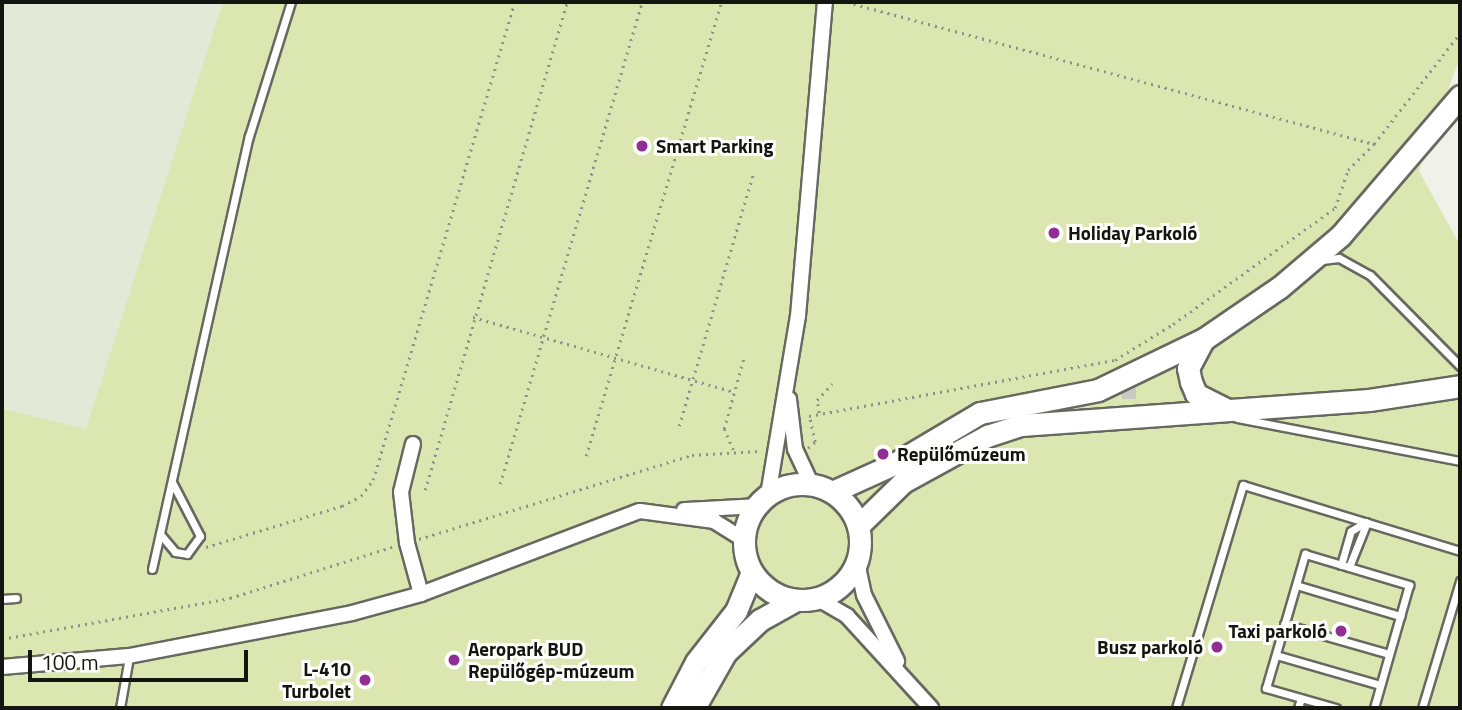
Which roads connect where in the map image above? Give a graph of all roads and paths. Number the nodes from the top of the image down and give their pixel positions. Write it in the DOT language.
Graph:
graph roads {
  1 [pos="291,2"];
  2 [pos="514,2"];
  3 [pos="566,2"];
  4 [pos="642,2"];
  5 [pos="720,2"];
  6 [pos="825,2"];
  7 [pos="846,2"];
  8 [pos="1460,33"];
  9 [pos="1460,96"];
  10 [pos="1374,144"];
  11 [pos="753,174"];
  12 [pos="1313,261"];
  13 [pos="474,317"];
  14 [pos="543,337"];
  15 [pos="1204,339"];
  16 [pos="744,356"];
  17 [pos="615,358"];
  18 [pos="1460,366"];
  19 [pos="693,380"];
  20 [pos="787,384"];
  21 [pos="832,384"];
  22 [pos="1460,386"];
  23 [pos="734,392"];
  24 [pos="1231,410"];
  25 [pos="1195,412"];
  26 [pos="819,414"];
  27 [pos="679,426"];
  28 [pos="413,444"];
  29 [pos="795,449"];
  30 [pos="775,450"];
  31 [pos="734,451"];
  32 [pos="586,456"];
  33 [pos="1460,461"];
  34 [pos="172,483"];
  35 [pos="500,484"];
  36 [pos="811,484"];
  37 [pos="425,490"];
  38 [pos="832,492"];
  39 [pos="762,500"];
  40 [pos="672,512"];
  41 [pos="1367,522"];
  42 [pos="858,526"];
  43 [pos="159,534"];
  44 [pos="744,540"];
  45 [pos="407,543"];
  46 [pos="193,550"];
  47 [pos="1460,551"];
  48 [pos="857,562"];
  49 [pos="1345,566"];
  50 [pos="152,569"];
  51 [pos="752,572"];
  52 [pos="1460,581"];
  53 [pos="1296,585"];
  54 [pos="421,594"];
  55 [pos="2,598"];
  56 [pos="16,598"];
  57 [pos="818,598"];
  58 [pos="796,600"];
  59 [pos="1400,616"];
  60 [pos="1284,624"];
  61 [pos="2,639"];
  62 [pos="1276,654"];
  63 [pos="1389,654"];
  64 [pos="129,656"];
  65 [pos="2,667"];
  66 [pos="904,674"];
  67 [pos="1380,685"];
  68 [pos="916,689"];
  69 [pos="1301,698"];
  70 [pos="1309,704"];
  71 [pos="120,708"];
  72 [pos="672,708"];
  73 [pos="694,708"];
  74 [pos="925,708"];
  75 [pos="932,708"];
  76 [pos="1175,708"];
  77 [pos="1298,708"];
  78 [pos="1336,708"];
  79 [pos="1374,708"];
  80 [pos="1422,708"];
  1 -- 34 [label="lane"];
  2 -- 46 [label="path"];
  3 -- 13 [label="path"];
  4 -- 14 [label="path"];
  5 -- 17 [label="path"];
  6 -- 20 [label="street"];
  7 -- 10 [label="path"];
  8 -- 10 [label="path"];
  9 -- 12 [label="street"];
  10 -- 26 [label="path"];
  11 -- 19 [label="path"];
  12 -- 15 [label="street"];
  12 -- 18 [label="lane"];
  13 -- 14 [label="path"];
  13 -- 37 [label="path"];
  14 -- 17 [label="path"];
  14 -- 35 [label="path"];
  15 -- 24 [label="street"];
  15 -- 38 [label="street"];
  16 -- 23 [label="path"];
  17 -- 19 [label="path"];
  17 -- 32 [label="path"];
  19 -- 23 [label="path"];
  19 -- 27 [label="path"];
  20 -- 29 [label="street"];
  20 -- 30 [label="street"];
  21 -- 26 [label="path"];
  22 -- 24 [label="street"];
  23 -- 31 [label="path"];
  24 -- 25 [label="street"];
  25 -- 33 [label="lane"];
  25 -- 42 [label="street"];
  26 -- 29 [label="path"];
  28 -- 45 [label="street"];
  29 -- 36 [label="street"];
  30 -- 31 [label="path"];
  30 -- 39 [label="street"];
  31 -- 45 [label="path"];
  34 -- 43 [label="lane"];
  34 -- 46 [label="lane"];
  36 -- 38 [label="street"];
  36 -- 39 [label="street"];
  38 -- 42 [label="street"];
  39 -- 40 [label="street"];
  39 -- 44 [label="street"];
  40 -- 44 [label="street"];
  40 -- 54 [label="street"];
  41 -- 47 [label="lane"];
  41 -- 49 [label="lane"];
  41 -- 76 [label="lane"];
  42 -- 48 [label="street"];
  43 -- 46 [label="lane"];
  43 -- 50 [label="lane"];
  44 -- 51 [label="street"];
  45 -- 54 [label="street"];
  45 -- 61 [label="path"];
  48 -- 57 [label="street"];
  48 -- 66 [label="street"];
  49 -- 53 [label="lane"];
  49 -- 59 [label="lane"];
  51 -- 58 [label="street"];
  51 -- 72 [label="street"];
  52 -- 80 [label="lane"];
  53 -- 59 [label="lane"];
  53 -- 60 [label="lane"];
  54 -- 64 [label="street"];
  55 -- 56 [label="lane"];
  57 -- 58 [label="street"];
  57 -- 66 [label="street"];
  58 -- 73 [label="street"];
  59 -- 63 [label="lane"];
  60 -- 62 [label="lane"];
  60 -- 63 [label="lane"];
  62 -- 67 [label="lane"];
  62 -- 69 [label="lane"];
  63 -- 67 [label="lane"];
  64 -- 65 [label="street"];
  64 -- 71 [label="lane"];
  66 -- 68 [label="street"];
  67 -- 79 [label="lane"];
  68 -- 74 [label="lane"];
  68 -- 75 [label="street"];
  69 -- 70 [label="lane"];
  69 -- 77 [label="lane"];
  70 -- 78 [label="lane"];
}
